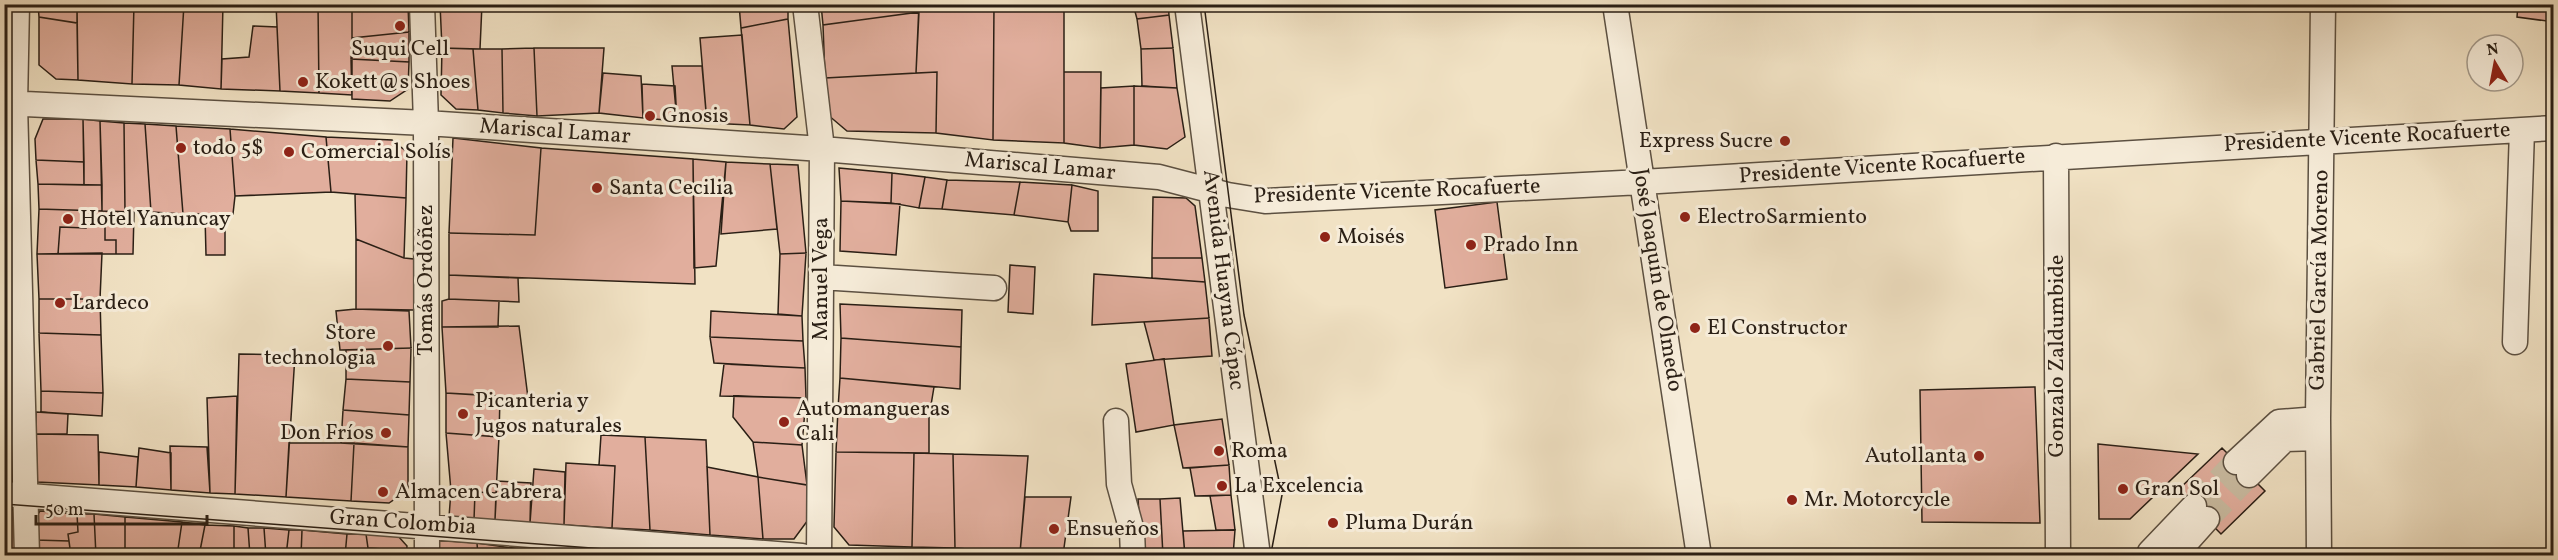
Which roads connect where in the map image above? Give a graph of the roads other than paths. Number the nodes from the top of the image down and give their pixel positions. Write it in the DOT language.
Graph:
graph roads {
  1 [pos="18,4"];
  2 [pos="422,4"];
  3 [pos="804,4"];
  4 [pos="1187,4"];
  5 [pos="1615,4"];
  6 [pos="2323,4"];
  7 [pos="10,103"];
  8 [pos="426,123"];
  9 [pos="2553,128"];
  10 [pos="2522,130"];
  11 [pos="2322,142"];
  12 [pos="822,149"];
  13 [pos="2056,156"];
  14 [pos="1642,182"];
  15 [pos="1212,189"];
  16 [pos="11,260"];
  17 [pos="821,277"];
  18 [pos="994,288"];
  19 [pos="2515,342"];
  20 [pos="1116,421"];
  21 [pos="2318,429"];
  22 [pos="2246,466"];
  23 [pos="16,495"];
  24 [pos="427,525"];
  25 [pos="27,555"];
  26 [pos="427,555"];
  27 [pos="802,555"];
  28 [pos="819,555"];
  29 [pos="1133,555"];
  30 [pos="1258,555"];
  31 [pos="1698,555"];
  32 [pos="2058,555"];
  33 [pos="2150,555"];
  34 [pos="2174,555"];
  35 [pos="2319,555"];
  1 -- 7 [label="street"];
  2 -- 8 [label="street, Tomás Ordóñez"];
  3 -- 12 [label="street, Manuel Vega"];
  4 -- 15 [label="street, Avenida Huayna Cápac"];
  5 -- 14 [label="street, José Joaquín de Olmedo"];
  6 -- 11 [label="street, Gabriel García Moreno"];
  7 -- 8 [label="street, Mariscal Lamar"];
  7 -- 16 [label="street"];
  8 -- 12 [label="street, Mariscal Lamar"];
  8 -- 24 [label="street, Tomás Ordóñez"];
  9 -- 10 [label="street, Presidente Vicente Rocafuerte"];
  10 -- 11 [label="street, Presidente Vicente Rocafuerte"];
  10 -- 19 [label="street"];
  11 -- 13 [label="street, Presidente Vicente Rocafuerte"];
  11 -- 21 [label="street, Gabriel García Moreno"];
  12 -- 15 [label="street, Mariscal Lamar"];
  12 -- 17 [label="street, Manuel Vega"];
  13 -- 14 [label="street, Presidente Vicente Rocafuerte"];
  13 -- 32 [label="street, Gonzalo Zaldumbide"];
  14 -- 15 [label="street, Presidente Vicente Rocafuerte"];
  14 -- 31 [label="street, José Joaquín de Olmedo"];
  15 -- 30 [label="street, Avenida Huayna Cápac"];
  16 -- 23 [label="street"];
  17 -- 18 [label="street"];
  17 -- 28 [label="street, Manuel Vega"];
  20 -- 29 [label="street"];
  21 -- 22 [label="street"];
  21 -- 35 [label="street, Gabriel García Moreno"];
  23 -- 24 [label="street, Gran Colombia"];
  23 -- 25 [label="street"];
  24 -- 26 [label="street, Tomás Ordóñez"];
  24 -- 27 [label="street, Gran Colombia"];
  33 -- 34 [label="street"];
}
